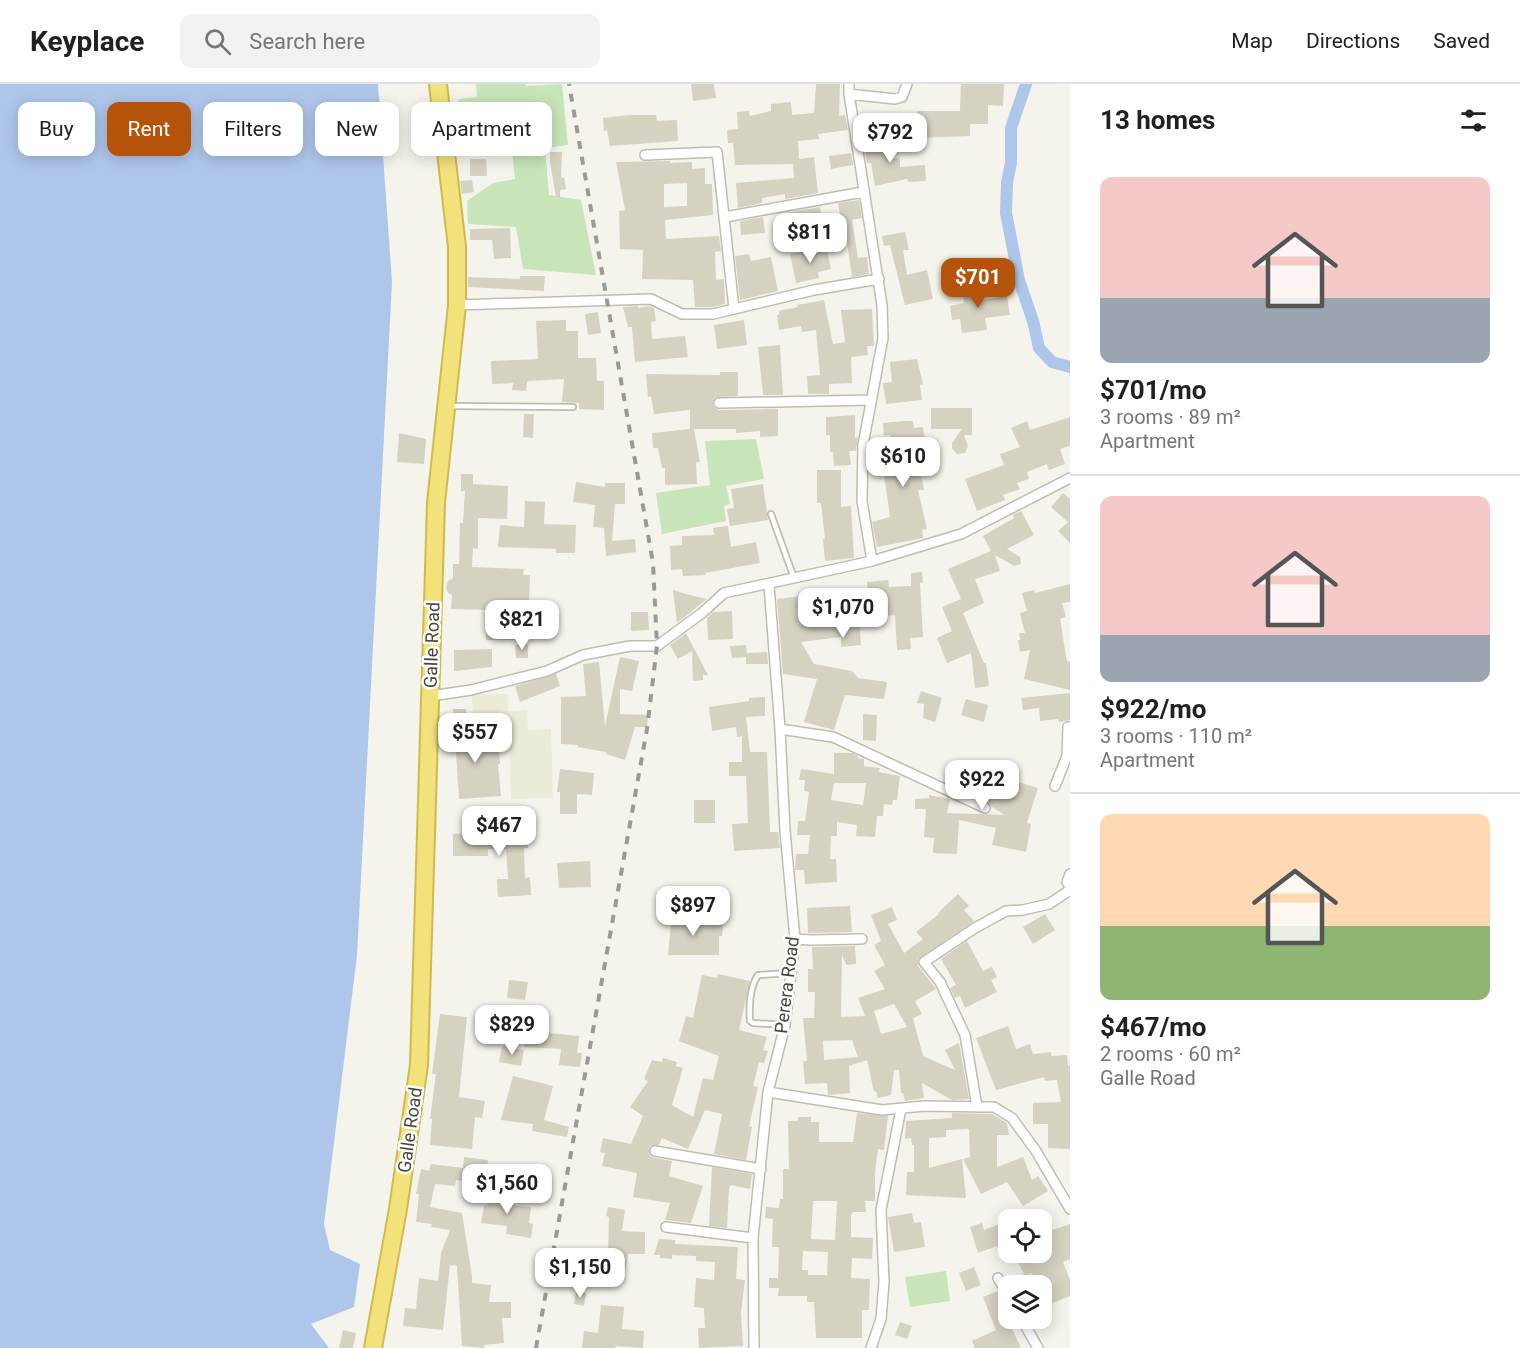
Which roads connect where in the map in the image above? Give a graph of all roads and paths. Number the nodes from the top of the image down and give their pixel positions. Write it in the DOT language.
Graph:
graph roads {
  1 [pos="438,84"];
  2 [pos="907,84"];
  3 [pos="849,89"];
  4 [pos="645,155"];
  5 [pos="863,192"];
  6 [pos="724,217"];
  7 [pos="879,279"];
  8 [pos="458,305"];
  9 [pos="734,309"];
  10 [pos="871,400"];
  11 [pos="719,402"];
  12 [pos="447,406"];
  13 [pos="573,407"];
  14 [pos="1070,478"];
  15 [pos="771,514"];
  16 [pos="872,561"];
  17 [pos="794,578"];
  18 [pos="769,585"];
  19 [pos="431,696"];
  20 [pos="1070,727"];
  21 [pos="780,729"];
  22 [pos="1055,786"];
  23 [pos="985,808"];
  24 [pos="1070,874"];
  25 [pos="1070,888"];
  26 [pos="795,939"];
  27 [pos="862,939"];
  28 [pos="791,973"];
  29 [pos="785,1025"];
  30 [pos="768,1092"];
  31 [pos="976,1107"];
  32 [pos="901,1109"];
  33 [pos="655,1151"];
  34 [pos="761,1169"];
  35 [pos="1070,1209"];
  36 [pos="666,1227"];
  37 [pos="753,1238"];
  38 [pos="1027,1329"];
  39 [pos="373,1348"];
  40 [pos="754,1348"];
  41 [pos="871,1348"];
  42 [pos="1038,1348"];
  1 -- 8 [label="highway, Galle Road"];
  2 -- 3 [label="street"];
  3 -- 5 [label="street"];
  4 -- 6 [label="street"];
  5 -- 6 [label="street"];
  5 -- 7 [label="street"];
  6 -- 9 [label="street"];
  7 -- 9 [label="street"];
  7 -- 10 [label="street"];
  8 -- 9 [label="street"];
  8 -- 12 [label="highway, Galle Road"];
  10 -- 11 [label="street"];
  10 -- 16 [label="street"];
  12 -- 13 [label="lane"];
  12 -- 19 [label="highway, Galle Road"];
  14 -- 16 [label="street"];
  15 -- 17 [label="lane"];
  16 -- 17 [label="street"];
  17 -- 18 [label="street"];
  18 -- 19 [label="street"];
  18 -- 21 [label="street, Perera Road"];
  19 -- 39 [label="highway, Galle Road"];
  20 -- 22 [label="street"];
  21 -- 23 [label="street"];
  21 -- 26 [label="street, Perera Road"];
  24 -- 25 [label="street"];
  25 -- 31 [label="street"];
  26 -- 27 [label="street"];
  26 -- 28 [label="street, Perera Road"];
  28 -- 29 [label="street, Perera Road"];
  28 -- 29 [label="lane"];
  29 -- 30 [label="street, Perera Road"];
  30 -- 32 [label="street"];
  30 -- 34 [label="street, Perera Road"];
  31 -- 32 [label="street"];
  31 -- 35 [label="street"];
  32 -- 41 [label="street"];
  33 -- 34 [label="street"];
  34 -- 37 [label="street, Perera Road"];
  36 -- 37 [label="street"];
  37 -- 40 [label="street, Perera Road"];
  38 -- 42 [label="street"];
}
